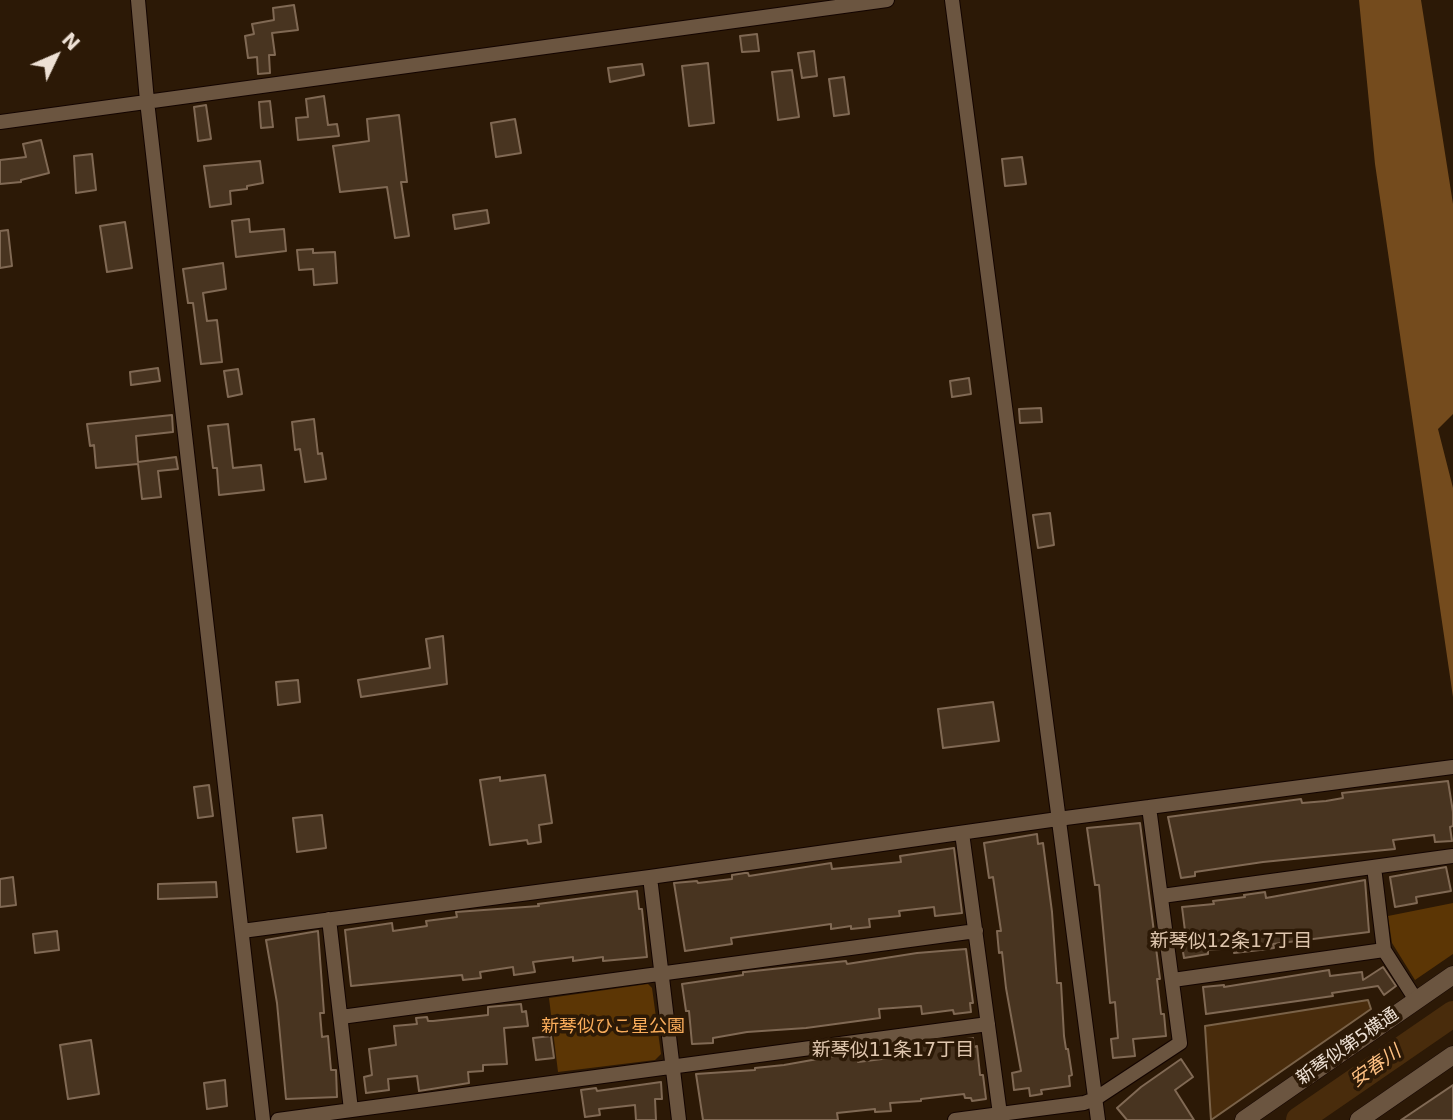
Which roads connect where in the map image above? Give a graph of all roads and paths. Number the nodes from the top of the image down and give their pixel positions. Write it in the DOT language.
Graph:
graph roads {
  1 [pos="138,0"];
  2 [pos="887,0"];
  3 [pos="951,0"];
  4 [pos="147,102"];
  5 [pos="0,122"];
  6 [pos="1453,767"];
  7 [pos="1149,807"];
  8 [pos="1058,819"];
  9 [pos="962,834"];
  10 [pos="1453,856"];
  11 [pos="1374,867"];
  12 [pos="650,877"];
  13 [pos="1162,896"];
  14 [pos="329,919"];
  15 [pos="242,931"];
  16 [pos="976,931"];
  17 [pos="1384,950"];
  18 [pos="662,973"];
  19 [pos="1453,975"];
  20 [pos="1173,980"];
  21 [pos="1416,1000"];
  22 [pos="341,1017"];
  23 [pos="988,1024"];
  24 [pos="1453,1055"];
  25 [pos="673,1066"];
  26 [pos="1095,1099"];
  27 [pos="351,1110"];
  28 [pos="1000,1114"];
  29 [pos="263,1120"];
  30 [pos="278,1120"];
  31 [pos="679,1120"];
  32 [pos="955,1120"];
  33 [pos="1098,1120"];
  34 [pos="1244,1120"];
  35 [pos="1359,1120"];
  1 -- 4 [label="street"];
  2 -- 4 [label="street"];
  3 -- 8 [label="street"];
  4 -- 5 [label="street"];
  4 -- 15 [label="street"];
  6 -- 7 [label="street"];
  7 -- 8 [label="street"];
  7 -- 13 [label="street"];
  8 -- 9 [label="street"];
  8 -- 26 [label="street"];
  9 -- 12 [label="street"];
  9 -- 16 [label="street"];
  10 -- 11 [label="street"];
  11 -- 13 [label="street"];
  11 -- 17 [label="street"];
  12 -- 14 [label="street"];
  12 -- 18 [label="street"];
  13 -- 20 [label="street"];
  14 -- 15 [label="street"];
  14 -- 22 [label="street"];
  15 -- 29 [label="street"];
  16 -- 18 [label="street"];
  16 -- 23 [label="street"];
  17 -- 20 [label="street"];
  17 -- 21 [label="street"];
  18 -- 22 [label="street"];
  18 -- 25 [label="street"];
  19 -- 21 [label="street, 新琴似第5横通"];
  20 -- 26 [label="street"];
  21 -- 34 [label="street, 新琴似第5横通"];
  22 -- 27 [label="street"];
  23 -- 25 [label="street"];
  23 -- 28 [label="street"];
  24 -- 35 [label="street"];
  25 -- 27 [label="street"];
  25 -- 31 [label="street"];
  26 -- 28 [label="street"];
  26 -- 33 [label="street"];
  27 -- 30 [label="street"];
  28 -- 32 [label="street"];
}
